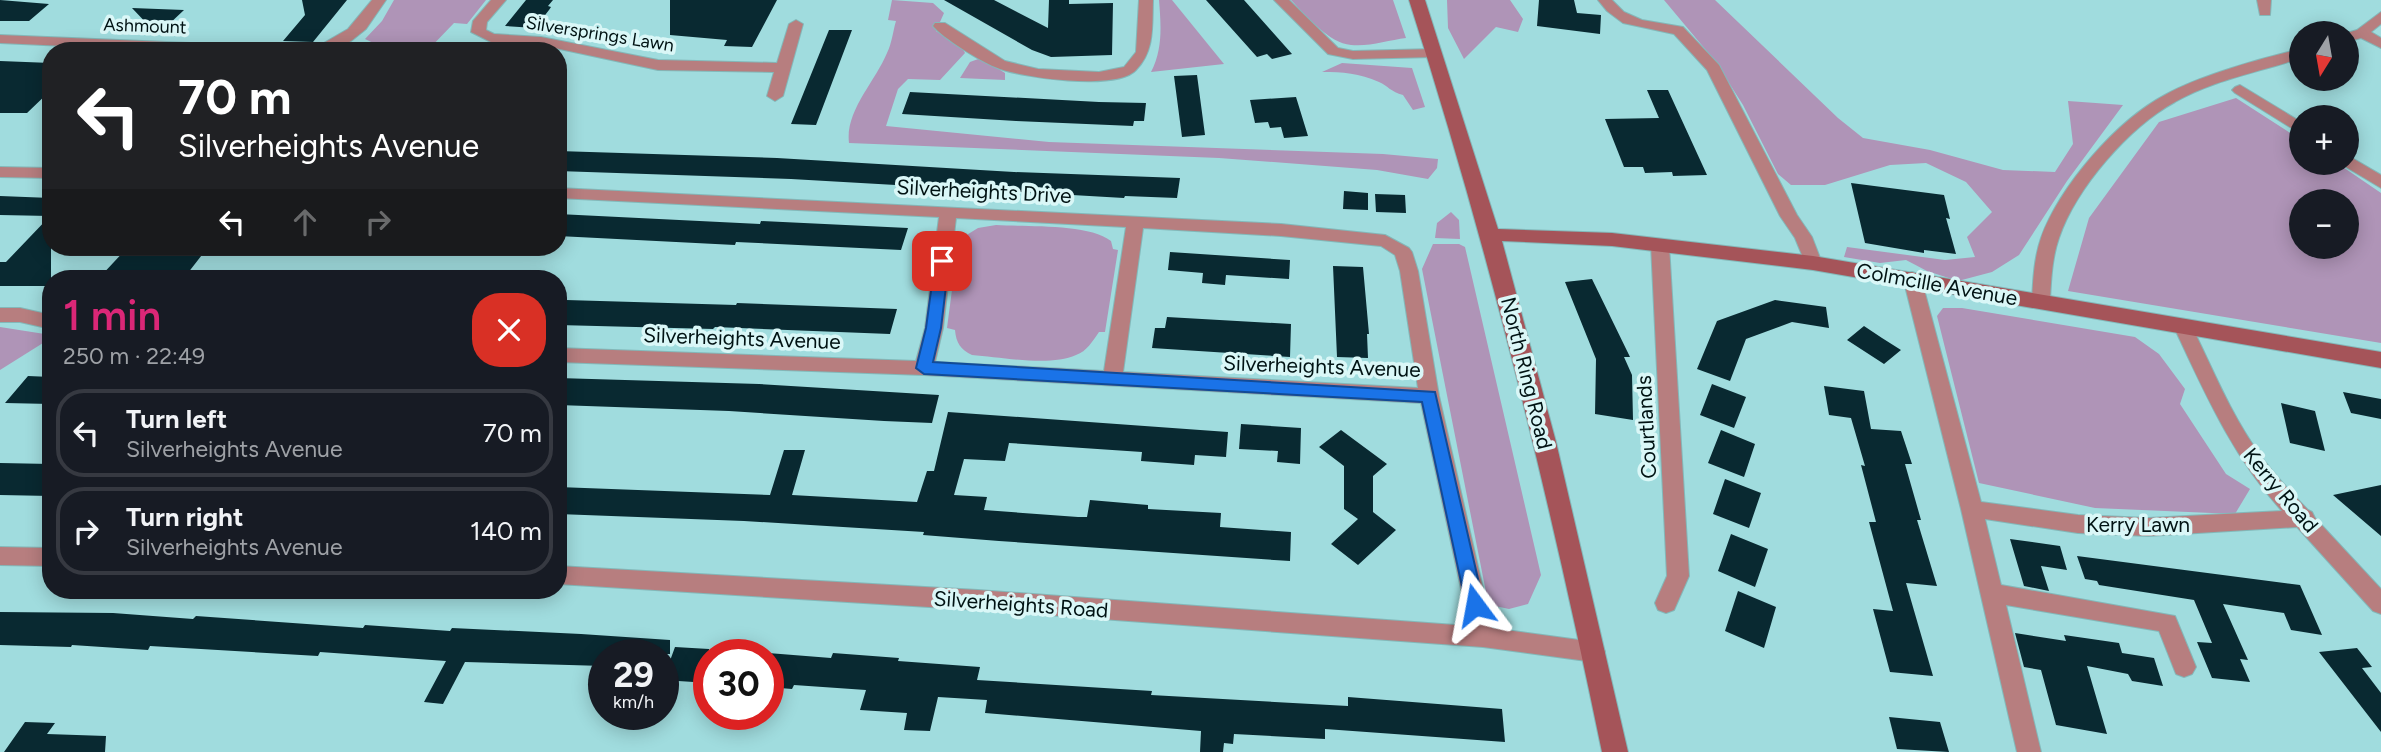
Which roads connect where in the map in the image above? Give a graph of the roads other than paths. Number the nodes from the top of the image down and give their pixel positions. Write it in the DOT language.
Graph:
graph roads {
  1 [pos="379,0"];
  2 [pos="499,0"];
  3 [pos="1146,0"];
  4 [pos="1281,0"];
  5 [pos="1417,0"];
  6 [pos="1605,0"];
  7 [pos="2381,16"];
  8 [pos="796,24"];
  9 [pos="940,26"];
  10 [pos="2362,33"];
  11 [pos="2359,34"];
  12 [pos="0,39"];
  13 [pos="72,42"];
  14 [pos="342,42"];
  15 [pos="498,42"];
  16 [pos="2381,44"];
  17 [pos="567,46"];
  18 [pos="1434,53"];
  19 [pos="2289,57"];
  20 [pos="782,66"];
  21 [pos="2240,90"];
  22 [pos="775,96"];
  23 [pos="2289,121"];
  24 [pos="2359,168"];
  25 [pos="0,172"];
  26 [pos="42,173"];
  27 [pos="2381,183"];
  28 [pos="567,193"];
  29 [pos="948,211"];
  30 [pos="1135,222"];
  31 [pos="1490,235"];
  32 [pos="1660,245"];
  33 [pos="1403,252"];
  34 [pos="1814,263"];
  35 [pos="1912,278"];
  36 [pos="2040,301"];
  37 [pos="0,315"];
  38 [pos="42,319"];
  39 [pos="2182,325"];
  40 [pos="567,355"];
  41 [pos="2381,360"];
  42 [pos="924,368"];
  43 [pos="1112,379"];
  44 [pos="1429,396"];
  45 [pos="1972,509"];
  46 [pos="2305,518"];
  47 [pos="42,558"];
  48 [pos="4,561"];
  49 [pos="567,576"];
  50 [pos="1992,593"];
  51 [pos="1666,603"];
  52 [pos="2381,604"];
  53 [pos="1483,637"];
  54 [pos="1594,652"];
  55 [pos="2184,667"];
  56 [pos="1615,752"];
  57 [pos="2029,752"];
  1 -- 14 [label="street"];
  2 -- 15 [label="street, Silversprings Lawn"];
  3 -- 9 [label="street"];
  4 -- 18 [label="street"];
  5 -- 18 [label="main road, North Ring Road"];
  6 -- 34 [label="street"];
  7 -- 10 [label="street"];
  8 -- 20 [label="street"];
  10 -- 11 [label="street"];
  10 -- 16 [label="street"];
  12 -- 13 [label="street, Ashmount"];
  17 -- 20 [label="street, Silversprings Lawn"];
  18 -- 31 [label="main road, North Ring Road"];
  19 -- 36 [label="street"];
  20 -- 22 [label="street"];
  21 -- 23 [label="street"];
  24 -- 27 [label="street"];
  25 -- 26 [label="street"];
  28 -- 29 [label="street, Silverheights Drive"];
  29 -- 30 [label="street, Silverheights Drive"];
  29 -- 42 [label="street"];
  30 -- 33 [label="street, Silverheights Drive"];
  30 -- 43 [label="street"];
  31 -- 32 [label="main road, Colmcille Avenue"];
  31 -- 54 [label="main road, North Ring Road"];
  32 -- 34 [label="main road, Colmcille Avenue"];
  32 -- 51 [label="street, Courtlands"];
  33 -- 44 [label="street, Silverheights Avenue"];
  34 -- 35 [label="main road, Colmcille Avenue"];
  35 -- 36 [label="main road, Colmcille Avenue"];
  35 -- 45 [label="street"];
  36 -- 39 [label="main road, Colmcille Avenue"];
  37 -- 38 [label="street"];
  39 -- 41 [label="main road, Colmcille Avenue"];
  39 -- 46 [label="street, Kerry Road"];
  40 -- 42 [label="street, Silverheights Avenue"];
  42 -- 43 [label="street, Silverheights Avenue"];
  43 -- 44 [label="street, Silverheights Avenue"];
  44 -- 53 [label="street"];
  45 -- 46 [label="street, Kerry Lawn"];
  45 -- 50 [label="street"];
  46 -- 52 [label="street, Kerry Road"];
  47 -- 48 [label="street"];
  49 -- 53 [label="street, Silverheights Road"];
  50 -- 55 [label="street"];
  50 -- 57 [label="street"];
  53 -- 54 [label="street, Silverheights Road"];
  54 -- 56 [label="main road, North Ring Road"];
}
